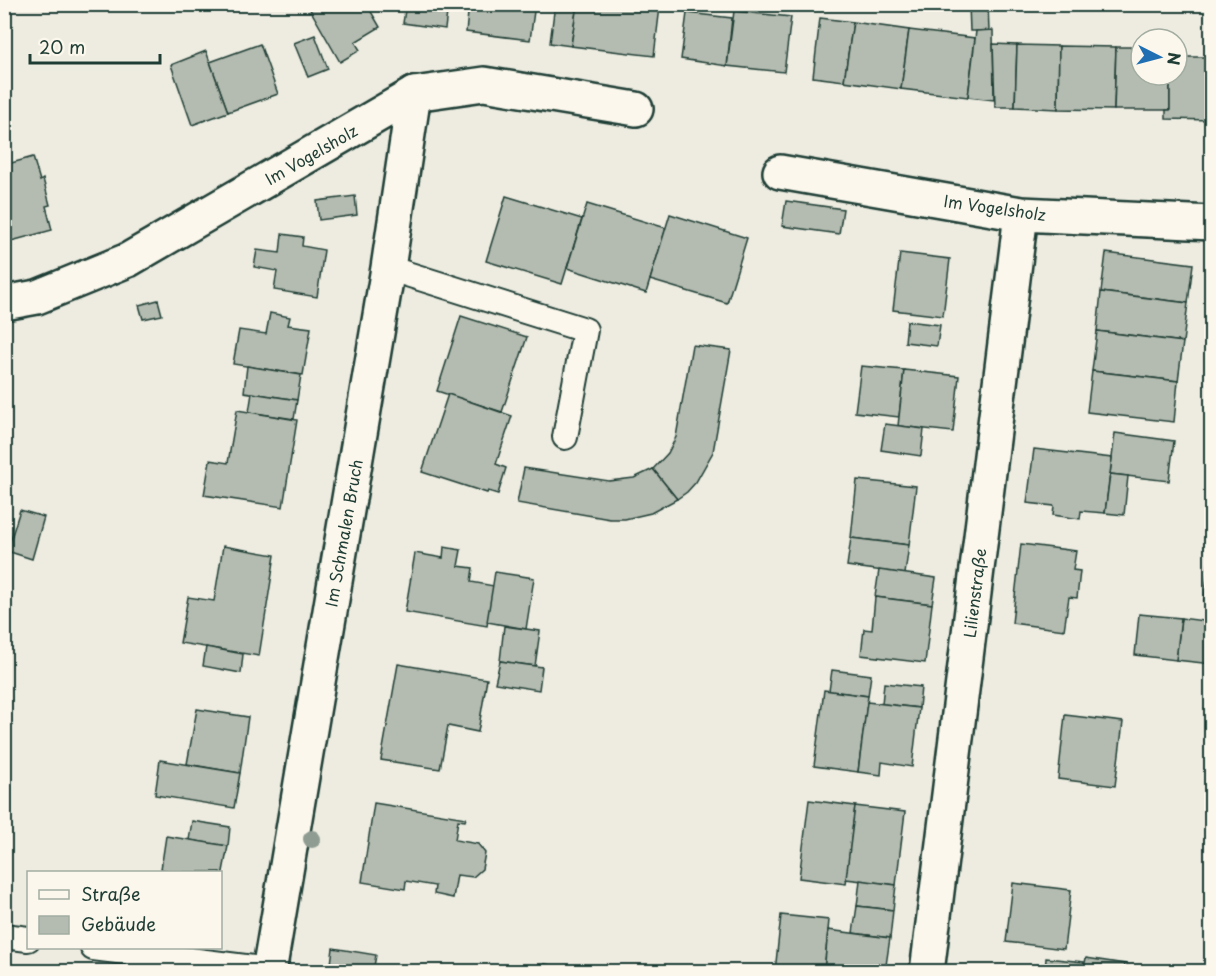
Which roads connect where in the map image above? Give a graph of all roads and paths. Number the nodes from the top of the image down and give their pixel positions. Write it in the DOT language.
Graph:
graph roads {
  1 [pos="414,94"];
  2 [pos="636,109"];
  3 [pos="780,172"];
  4 [pos="1021,214"];
  5 [pos="1212,223"];
  6 [pos="388,268"];
  7 [pos="4,303"];
  8 [pos="565,437"];
  9 [pos="4,936"];
  10 [pos="27,939"];
  11 [pos="101,949"];
  12 [pos="269,971"];
  13 [pos="927,972"];
  1 -- 2 [label="street, Im Vogelsholz"];
  1 -- 6 [label="street, Im Schmalen Bruch"];
  1 -- 7 [label="street, Im Vogelsholz"];
  3 -- 4 [label="street, Im Vogelsholz"];
  4 -- 5 [label="street, Im Vogelsholz"];
  4 -- 13 [label="street, Lilienstraße"];
  6 -- 8 [label="lane"];
  6 -- 12 [label="street, Im Schmalen Bruch"];
  9 -- 10 [label="lane"];
  11 -- 12 [label="lane"];
}
